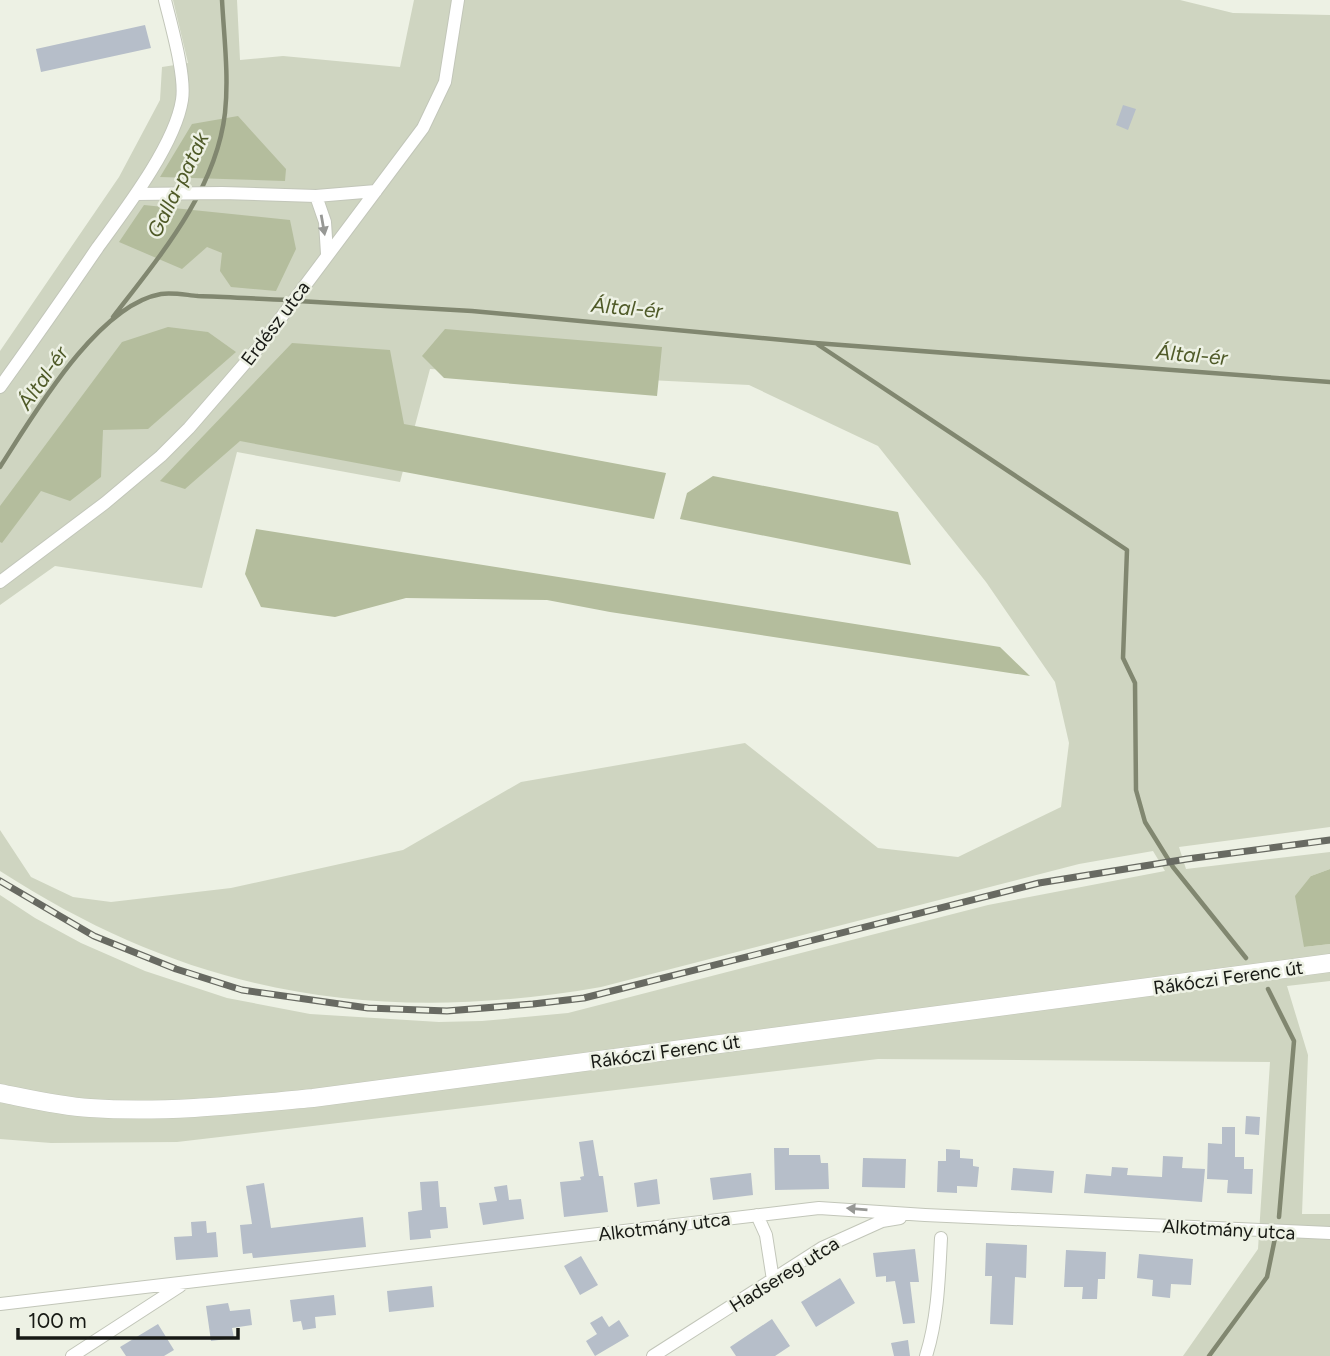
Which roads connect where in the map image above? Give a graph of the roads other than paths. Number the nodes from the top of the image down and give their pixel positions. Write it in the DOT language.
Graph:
graph roads {
  1 [pos="165,0"];
  2 [pos="458,0"];
  3 [pos="376,191"];
  4 [pos="136,194"];
  5 [pos="316,196"];
  6 [pos="327,254"];
  7 [pos="0,387"];
  8 [pos="0,582"];
  9 [pos="1330,963"];
  10 [pos="0,1093"];
  11 [pos="757,1215"];
  12 [pos="925,1215"];
  13 [pos="1330,1233"];
  14 [pos="941,1238"];
  15 [pos="773,1280"];
  16 [pos="184,1283"];
  17 [pos="0,1304"];
  18 [pos="72,1356"];
  19 [pos="653,1356"];
  20 [pos="926,1356"];
  1 -- 4 [label="street"];
  2 -- 3 [label="street, Erdész utca"];
  3 -- 5 [label="street"];
  3 -- 6 [label="street, Erdész utca"];
  4 -- 5 [label="street"];
  4 -- 7 [label="street"];
  5 -- 6 [label="street, one-way"];
  6 -- 8 [label="street, Erdész utca"];
  9 -- 10 [label="main road, Rákóczi Ferenc út"];
  12 -- 11 [label="street, Alkotmány utca, one-way"];
  11 -- 15 [label="street"];
  11 -- 16 [label="street, Alkotmány utca"];
  12 -- 13 [label="street, Alkotmány utca"];
  12 -- 15 [label="street, Hadsereg utca"];
  14 -- 20 [label="street"];
  15 -- 19 [label="street, Hadsereg utca"];
  16 -- 17 [label="street, Alkotmány utca"];
  16 -- 18 [label="street"];
}
